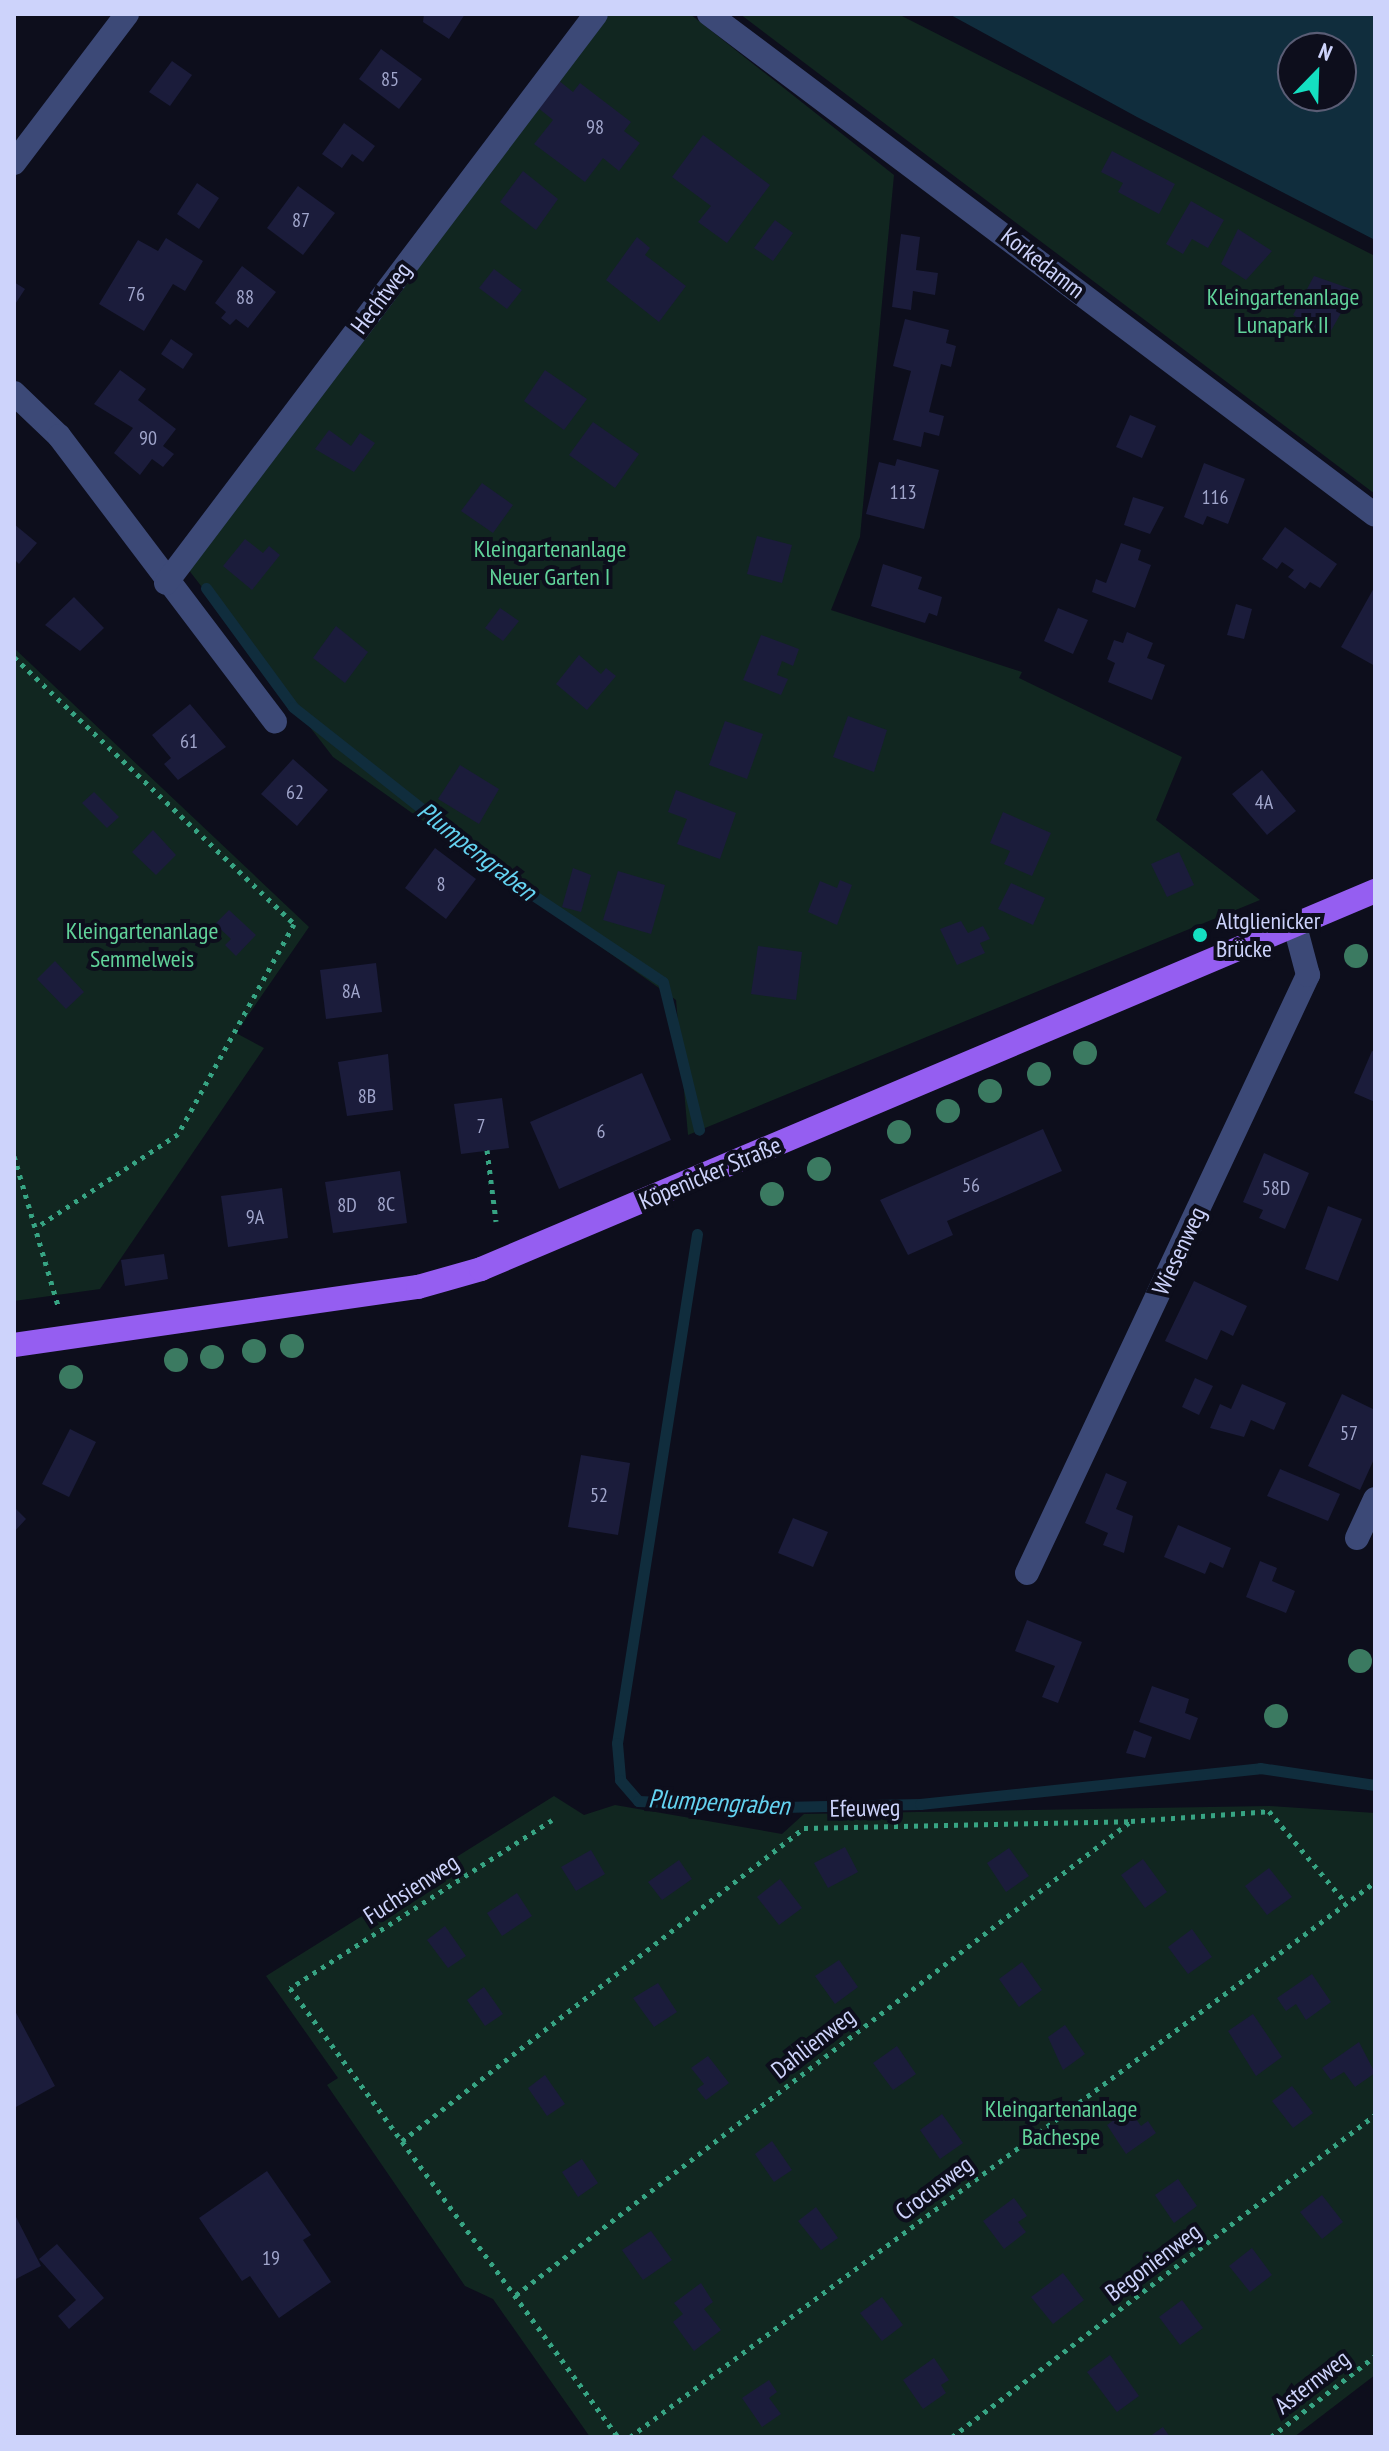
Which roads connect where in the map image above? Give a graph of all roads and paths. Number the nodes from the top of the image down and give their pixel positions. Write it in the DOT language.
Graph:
graph roads {
  1 [pos="127,14"];
  2 [pos="596,14"];
  3 [pos="709,14"];
  4 [pos="14,163"];
  5 [pos="14,393"];
  6 [pos="1375,515"];
  7 [pos="166,583"];
  8 [pos="14,657"];
  9 [pos="275,722"];
  10 [pos="1375,891"];
  11 [pos="1295,926"];
  12 [pos="487,1150"];
  13 [pos="14,1156"];
  14 [pos="496,1221"];
  15 [pos="37,1227"];
  16 [pos="64,1338"];
  17 [pos="14,1345"];
  18 [pos="1375,1499"];
  19 [pos="1357,1538"];
  20 [pos="1027,1573"];
  21 [pos="552,1820"];
  22 [pos="1131,1821"];
  23 [pos="1375,1882"];
  24 [pos="1345,1902"];
  25 [pos="1375,2115"];
  26 [pos="402,2141"];
  27 [pos="516,2295"];
  28 [pos="1375,2356"];
  29 [pos="618,2437"];
  30 [pos="630,2437"];
  31 [pos="952,2437"];
  32 [pos="1271,2437"];
  1 -- 4 [label="street"];
  2 -- 7 [label="street, Hechtweg"];
  3 -- 6 [label="street, Korkedamm"];
  5 -- 7 [label="street"];
  7 -- 9 [label="street"];
  8 -- 15 [label="path"];
  10 -- 11 [label="main road, Köpenicker Straße"];
  11 -- 16 [label="main road, Köpenicker Straße"];
  11 -- 20 [label="street, Wiesenweg"];
  12 -- 14 [label="path"];
  13 -- 15 [label="path"];
  15 -- 16 [label="path"];
  16 -- 17 [label="main road, Köpenicker Straße"];
  18 -- 19 [label="street"];
  21 -- 26 [label="path, Fuchsienweg"];
  22 -- 24 [label="path, Efeuweg"];
  22 -- 26 [label="path, Efeuweg"];
  22 -- 27 [label="path, Dahlienweg"];
  23 -- 24 [label="path, Crocusweg"];
  24 -- 30 [label="path, Crocusweg"];
  25 -- 31 [label="path, Begonienweg"];
  26 -- 27 [label="path"];
  27 -- 29 [label="path"];
  28 -- 32 [label="path, Asternweg"];
}
